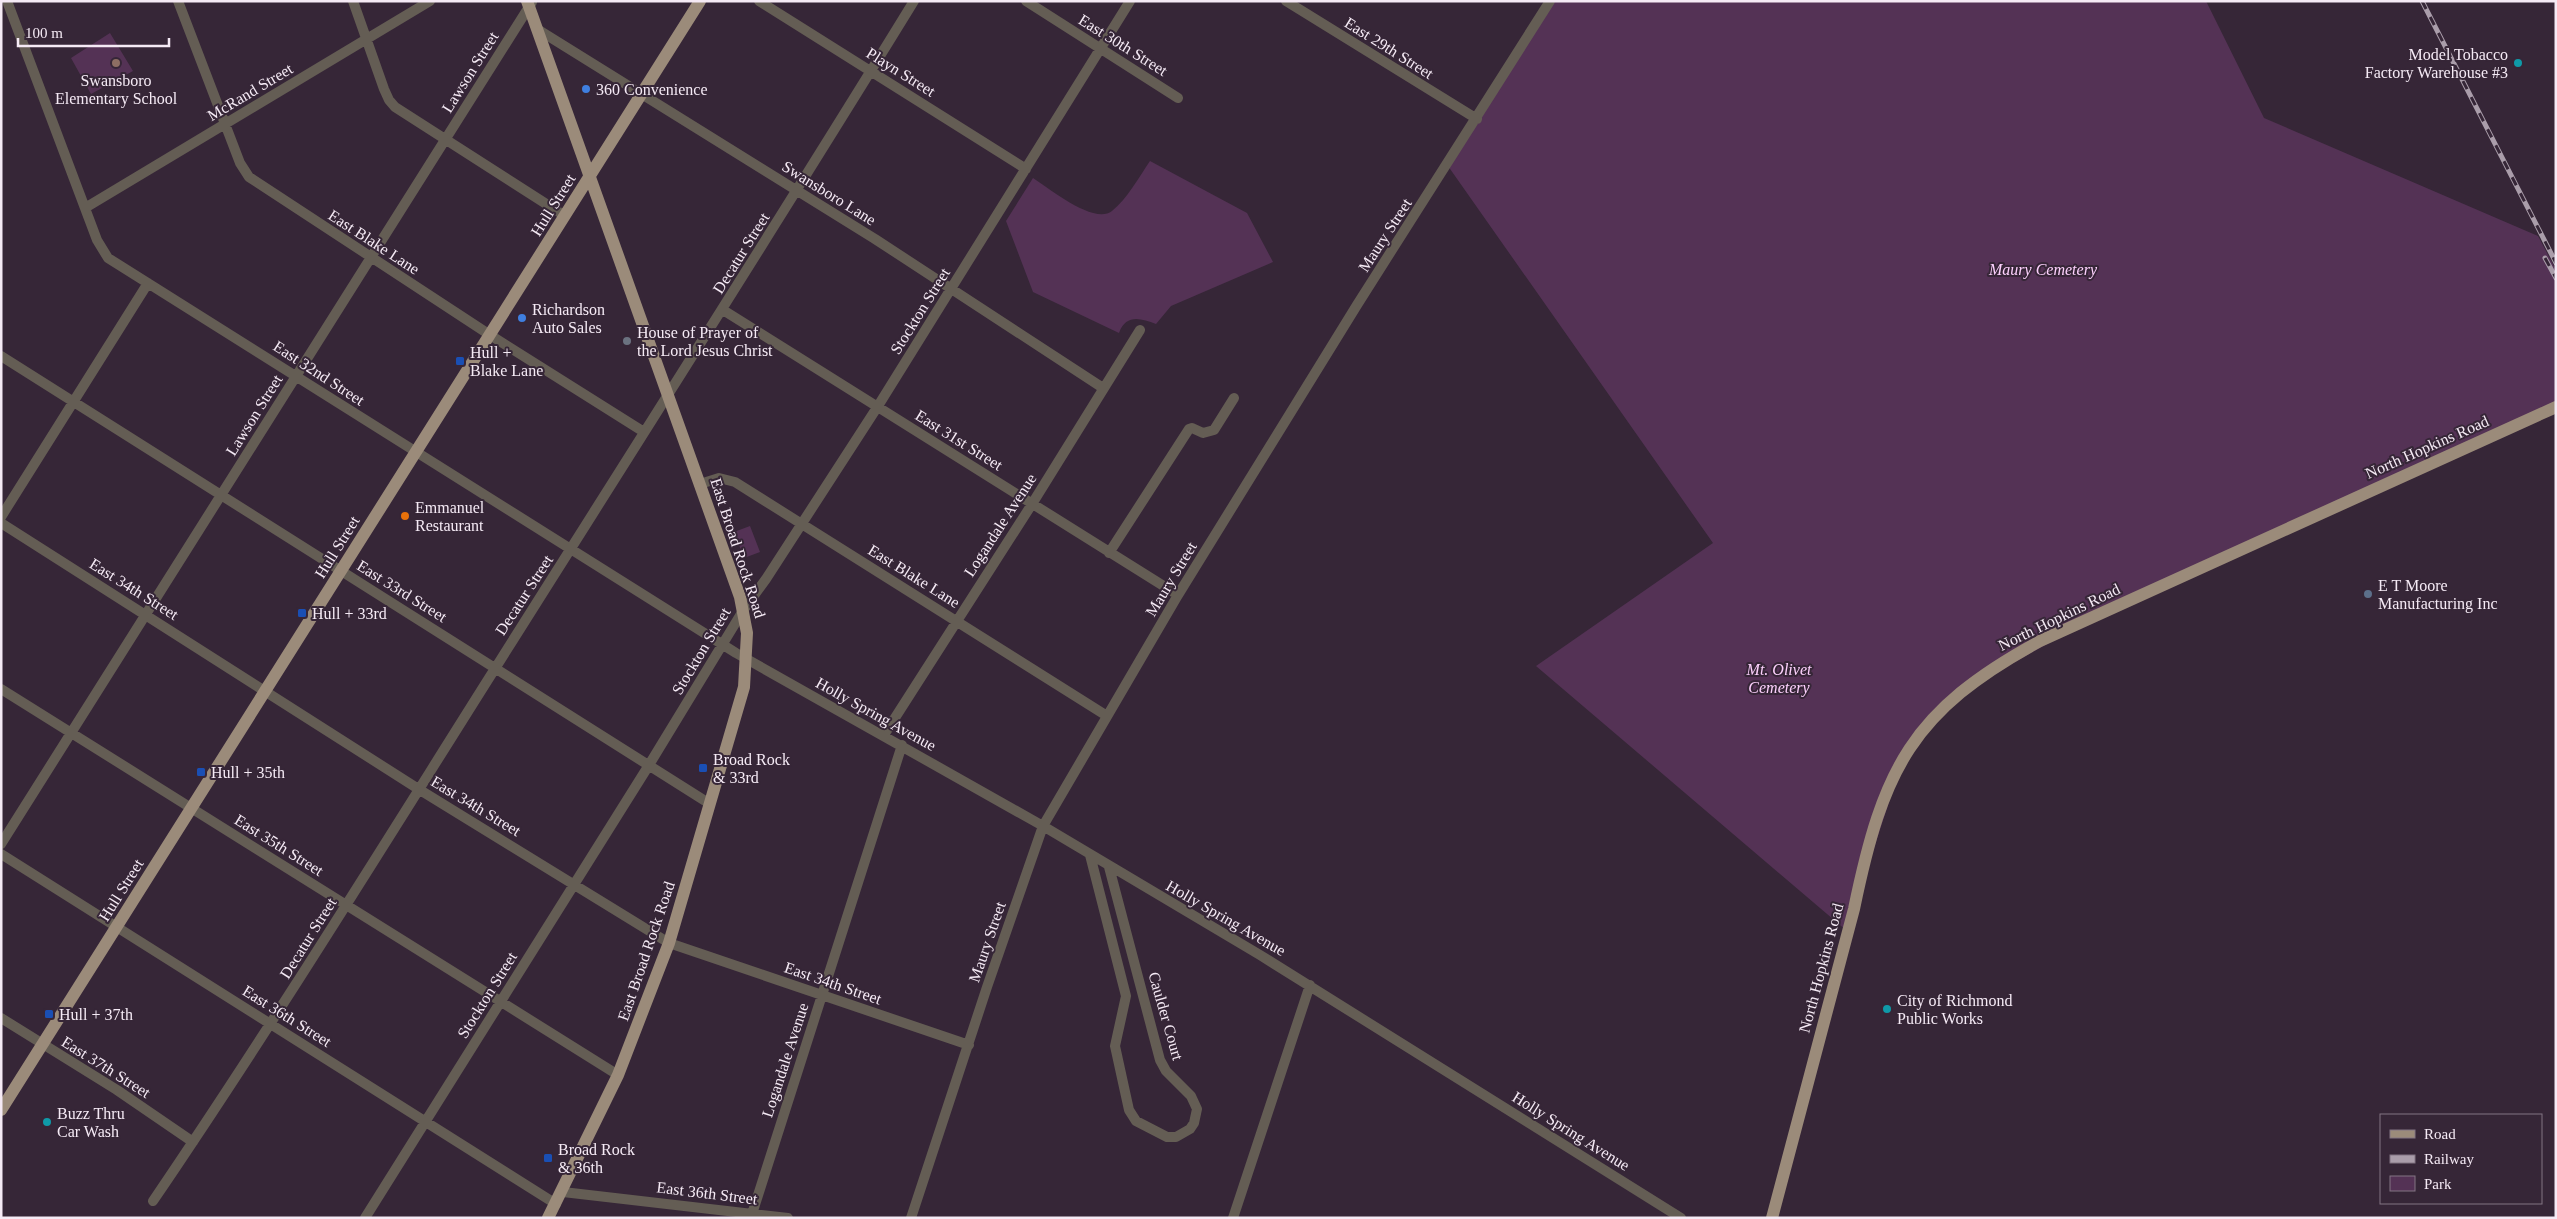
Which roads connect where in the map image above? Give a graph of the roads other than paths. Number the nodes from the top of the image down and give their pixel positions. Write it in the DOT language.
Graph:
graph roads {
  1 [pos="7,1"];
  2 [pos="178,1"];
  3 [pos="353,1"];
  4 [pos="430,1"];
  5 [pos="700,1"];
  6 [pos="759,1"];
  7 [pos="914,1"];
  8 [pos="1026,1"];
  9 [pos="1130,1"];
  10 [pos="1286,1"];
  11 [pos="1550,1"];
  12 [pos="529,3"];
  13 [pos="537,29"];
  14 [pos="368,40"];
  15 [pos="1100,48"];
  16 [pos="871,72"];
  17 [pos="643,93"];
  18 [pos="1178,98"];
  19 [pos="1477,119"];
  20 [pos="225,125"];
  21 [pos="444,140"];
  22 [pos="1026,169"];
  23 [pos="589,178"];
  24 [pos="797,190"];
  25 [pos="85,208"];
  26 [pos="565,216"];
  27 [pos="371,258"];
  28 [pos="148,283"];
  29 [pos="952,288"];
  30 [pos="723,310"];
  31 [pos="1140,330"];
  32 [pos="490,335"];
  33 [pos="1,356"];
  34 [pos="296,376"];
  35 [pos="1103,388"];
  36 [pos="667,395"];
  37 [pos="1234,398"];
  38 [pos="73,403"];
  39 [pos="878,406"];
  40 [pos="2556,407"];
  41 [pos="644,432"];
  42 [pos="416,453"];
  43 [pos="700,484"];
  44 [pos="221,496"];
  45 [pos="1032,504"];
  46 [pos="1,518"];
  47 [pos="1,523"];
  48 [pos="802,525"];
  49 [pos="570,550"];
  50 [pos="1109,553"];
  51 [pos="341,571"];
  52 [pos="1178,596"];
  53 [pos="744,609"];
  54 [pos="146,615"];
  55 [pos="956,620"];
  56 [pos="722,645"];
  57 [pos="747,660"];
  58 [pos="495,668"];
  59 [pos="1,689"];
  60 [pos="266,690"];
  61 [pos="1107,716"];
  62 [pos="72,733"];
  63 [pos="884,734"];
  64 [pos="902,745"];
  65 [pos="649,765"];
  66 [pos="420,790"];
  67 [pos="710,804"];
  68 [pos="192,808"];
  69 [pos="1043,826"];
  70 [pos="1,844"];
  71 [pos="1,854"];
  72 [pos="1090,855"];
  73 [pos="1109,867"];
  74 [pos="574,883"];
  75 [pos="346,905"];
  76 [pos="117,927"];
  77 [pos="669,944"];
  78 [pos="1310,985"];
  79 [pos="821,995"];
  80 [pos="501,1002"];
  81 [pos="1,1018"];
  82 [pos="271,1024"];
  83 [pos="969,1044"];
  84 [pos="43,1045"];
  85 [pos="618,1076"];
  86 [pos="1,1110"];
  87 [pos="425,1121"];
  88 [pos="193,1142"];
  89 [pos="563,1192"];
  90 [pos="153,1201"];
  91 [pos="556,1204"];
  92 [pos="752,1214"];
  93 [pos="365,1218"];
  94 [pos="548,1218"];
  95 [pos="788,1218"];
  96 [pos="911,1218"];
  97 [pos="1233,1218"];
  98 [pos="1681,1218"];
  99 [pos="1772,1218"];
  1 -- 25 [label="street, East 32nd Street"];
  2 -- 20 [label="street, East Blake Lane"];
  3 -- 14 [label="street"];
  4 -- 14 [label="street, McRand Street"];
  5 -- 17 [label="main road, Hull Street"];
  6 -- 16 [label="street, Playn Street"];
  7 -- 16 [label="street, Decatur Street"];
  8 -- 15 [label="street, East 30th Street"];
  9 -- 15 [label="street, Stockton Street"];
  10 -- 19 [label="street, East 29th Street"];
  11 -- 19 [label="street, Maury Street"];
  12 -- 13 [label="main road, East Broad Rock Road"];
  12 -- 21 [label="street, Lawson Street"];
  13 -- 17 [label="street, Swansboro Lane"];
  13 -- 23 [label="main road, East Broad Rock Road"];
  14 -- 20 [label="street, McRand Street"];
  14 -- 21 [label="street"];
  15 -- 18 [label="street, East 30th Street"];
  15 -- 22 [label="street, Stockton Street"];
  16 -- 22 [label="street, Playn Street"];
  16 -- 24 [label="street, Decatur Street"];
  17 -- 23 [label="main road, Hull Street"];
  17 -- 24 [label="street, Swansboro Lane"];
  19 -- 52 [label="street, Maury Street"];
  20 -- 25 [label="street, McRand Street"];
  20 -- 27 [label="street, East Blake Lane"];
  21 -- 26 [label="street"];
  21 -- 27 [label="street, Lawson Street"];
  22 -- 29 [label="street, Stockton Street"];
  23 -- 26 [label="main road, Hull Street"];
  23 -- 36 [label="main road, East Broad Rock Road"];
  24 -- 29 [label="street, Swansboro Lane"];
  24 -- 30 [label="street, Decatur Street"];
  25 -- 28 [label="street, East 32nd Street"];
  26 -- 32 [label="main road, Hull Street"];
  27 -- 32 [label="street, East Blake Lane"];
  27 -- 34 [label="street, Lawson Street"];
  28 -- 34 [label="street, East 32nd Street"];
  28 -- 38 [label="street"];
  29 -- 35 [label="street, Swansboro Lane"];
  29 -- 39 [label="street, Stockton Street"];
  30 -- 36 [label="street, Decatur Street"];
  30 -- 39 [label="street, East 31st Street"];
  31 -- 35 [label="street, Logandale Avenue"];
  32 -- 41 [label="street, East Blake Lane"];
  32 -- 42 [label="main road, Hull Street"];
  33 -- 38 [label="street, East 33rd Street"];
  34 -- 42 [label="street, East 32nd Street"];
  34 -- 44 [label="street, Lawson Street"];
  35 -- 45 [label="street, Logandale Avenue"];
  36 -- 41 [label="street, Decatur Street"];
  36 -- 43 [label="main road, East Broad Rock Road"];
  37 -- 50 [label="street"];
  38 -- 44 [label="street, East 33rd Street"];
  38 -- 46 [label="street"];
  39 -- 45 [label="street, East 31st Street"];
  39 -- 48 [label="street, Stockton Street"];
  40 -- 99 [label="main road, North Hopkins Road"];
  41 -- 49 [label="street, Decatur Street"];
  42 -- 49 [label="street, East 32nd Street"];
  42 -- 51 [label="main road, Hull Street"];
  43 -- 48 [label="street, East Blake Lane"];
  43 -- 53 [label="main road, East Broad Rock Road"];
  44 -- 51 [label="street, East 33rd Street"];
  44 -- 54 [label="street, Lawson Street"];
  45 -- 50 [label="street, East 31st Street"];
  45 -- 55 [label="street, Logandale Avenue"];
  47 -- 54 [label="street, East 34th Street"];
  48 -- 53 [label="street, Stockton Street"];
  48 -- 55 [label="street, East Blake Lane"];
  49 -- 56 [label="street, East 32nd Street"];
  49 -- 58 [label="street, Decatur Street"];
  50 -- 52 [label="street, East 31st Street"];
  51 -- 58 [label="street, East 33rd Street"];
  51 -- 60 [label="main road, Hull Street"];
  52 -- 61 [label="street, Maury Street"];
  53 -- 56 [label="street, Stockton Street"];
  53 -- 57 [label="main road, East Broad Rock Road"];
  54 -- 60 [label="street, East 34th Street"];
  54 -- 62 [label="street, Lawson Street"];
  55 -- 61 [label="street, East Blake Lane"];
  55 -- 63 [label="street, Logandale Avenue"];
  56 -- 57 [label="street, East 32nd Street"];
  56 -- 65 [label="street, Stockton Street"];
  57 -- 63 [label="street, Holly Spring Avenue"];
  57 -- 67 [label="main road, East Broad Rock Road"];
  58 -- 65 [label="street, East 33rd Street"];
  58 -- 66 [label="street, Decatur Street"];
  59 -- 62 [label="street, East 35th Street"];
  60 -- 66 [label="street, East 34th Street"];
  60 -- 68 [label="main road, Hull Street"];
  61 -- 69 [label="street, Maury Street"];
  62 -- 68 [label="street, East 35th Street"];
  62 -- 70 [label="street, Lawson Street"];
  63 -- 64 [label="street, Holly Spring Avenue"];
  64 -- 69 [label="street, Holly Spring Avenue"];
  64 -- 79 [label="street, Logandale Avenue"];
  65 -- 67 [label="street, East 33rd Street"];
  65 -- 74 [label="street, Stockton Street"];
  66 -- 74 [label="street, East 34th Street"];
  66 -- 75 [label="street, Decatur Street"];
  67 -- 77 [label="main road, East Broad Rock Road"];
  68 -- 75 [label="street, East 35th Street"];
  68 -- 76 [label="main road, Hull Street"];
  69 -- 72 [label="street, Holly Spring Avenue"];
  69 -- 83 [label="street, Maury Street"];
  71 -- 76 [label="street, East 36th Street"];
  72 -- 73 [label="street, Holly Spring Avenue"];
  72 -- 73 [label="street, Caulder Court"];
  73 -- 78 [label="street, Holly Spring Avenue"];
  74 -- 77 [label="street, East 34th Street"];
  74 -- 80 [label="street, Stockton Street"];
  75 -- 80 [label="street, East 35th Street"];
  75 -- 82 [label="street, Decatur Street"];
  76 -- 82 [label="street, East 36th Street"];
  76 -- 84 [label="main road, Hull Street"];
  77 -- 79 [label="street, East 34th Street"];
  77 -- 85 [label="main road, East Broad Rock Road"];
  78 -- 97 [label="street"];
  78 -- 98 [label="street, Holly Spring Avenue"];
  79 -- 83 [label="street, East 34th Street"];
  79 -- 92 [label="street, Logandale Avenue"];
  80 -- 85 [label="street, East 35th Street"];
  80 -- 87 [label="street, Stockton Street"];
  81 -- 84 [label="street, East 37th Street"];
  82 -- 87 [label="street, East 36th Street"];
  82 -- 88 [label="street, Decatur Street"];
  83 -- 96 [label="street, Maury Street"];
  84 -- 86 [label="main road, Hull Street"];
  84 -- 88 [label="street, East 37th Street"];
  85 -- 89 [label="main road, East Broad Rock Road"];
  87 -- 91 [label="street, East 36th Street"];
  87 -- 93 [label="street, Stockton Street"];
  88 -- 90 [label="street, Decatur Street"];
  89 -- 91 [label="main road, East Broad Rock Road"];
  89 -- 92 [label="street, East 36th Street"];
  91 -- 94 [label="main road, East Broad Rock Road"];
  92 -- 95 [label="street, East 36th Street"];
}
